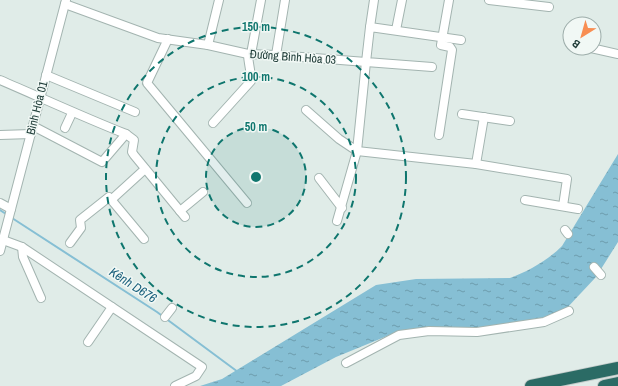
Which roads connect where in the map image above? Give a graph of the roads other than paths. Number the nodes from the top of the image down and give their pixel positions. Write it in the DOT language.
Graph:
graph roads {
  1 [pos="219,0"];
  2 [pos="261,0"];
  3 [pos="285,0"];
  4 [pos="374,0"];
  5 [pos="402,0"];
  6 [pos="449,0"];
  7 [pos="489,0"];
  8 [pos="66,2"];
  9 [pos="549,8"];
  10 [pos="370,26"];
  11 [pos="396,30"];
  12 [pos="442,38"];
  13 [pos="168,39"];
  14 [pos="461,40"];
  15 [pos="208,45"];
  16 [pos="602,50"];
  17 [pos="250,54"];
  18 [pos="618,54"];
  19 [pos="276,55"];
  20 [pos="366,62"];
  21 [pos="432,67"];
  22 [pos="46,75"];
  23 [pos="0,80"];
  24 [pos="40,97"];
  25 [pos="306,110"];
  26 [pos="135,112"];
  27 [pos="72,113"];
  28 [pos="462,114"];
  29 [pos="484,118"];
  30 [pos="510,121"];
  31 [pos="213,123"];
  32 [pos="65,128"];
  33 [pos="32,130"];
  34 [pos="126,134"];
  35 [pos="0,135"];
  36 [pos="439,135"];
  37 [pos="357,151"];
  38 [pos="476,164"];
  39 [pos="145,169"];
  40 [pos="319,178"];
  41 [pos="203,192"];
  42 [pos="111,200"];
  43 [pos="525,200"];
  44 [pos="0,203"];
  45 [pos="247,203"];
  46 [pos="563,206"];
  47 [pos="342,208"];
  48 [pos="578,209"];
  49 [pos="11,212"];
  50 [pos="337,221"];
  51 [pos="4,237"];
  52 [pos="144,239"];
  53 [pos="70,243"];
  54 [pos="22,247"];
  55 [pos="0,251"];
  56 [pos="594,266"];
  57 [pos="601,275"];
  58 [pos="41,298"];
  59 [pos="112,307"];
  60 [pos="172,308"];
  61 [pos="569,312"];
  62 [pos="165,317"];
  63 [pos="88,342"];
  64 [pos="346,363"];
  65 [pos="618,368"];
  66 [pos="618,383"];
  67 [pos="175,386"];
  68 [pos="531,386"];
  69 [pos="604,386"];
  1 -- 15 [label="street"];
  2 -- 17 [label="street"];
  3 -- 19 [label="street"];
  4 -- 10 [label="street"];
  5 -- 11 [label="street"];
  6 -- 12 [label="street"];
  7 -- 9 [label="street"];
  8 -- 13 [label="street, Đường Bình Hòa 03"];
  8 -- 22 [label="street, Bình Hòa 01"];
  10 -- 11 [label="street"];
  10 -- 20 [label="street"];
  11 -- 12 [label="street"];
  12 -- 14 [label="street"];
  12 -- 36 [label="street"];
  13 -- 15 [label="street, Đường Bình Hòa 03"];
  13 -- 45 [label="street"];
  15 -- 17 [label="street, Đường Bình Hòa 03"];
  16 -- 18 [label="street"];
  17 -- 19 [label="street, Đường Bình Hòa 03"];
  17 -- 31 [label="street"];
  19 -- 20 [label="street, Đường Bình Hòa 03"];
  20 -- 21 [label="street, Đường Bình Hòa 03"];
  20 -- 37 [label="street"];
  22 -- 24 [label="street, Bình Hòa 01"];
  22 -- 26 [label="street"];
  23 -- 24 [label="street"];
  24 -- 27 [label="street"];
  24 -- 33 [label="street, Bình Hòa 01"];
  25 -- 37 [label="street"];
  27 -- 32 [label="street"];
  27 -- 34 [label="street"];
  28 -- 29 [label="street"];
  29 -- 30 [label="street"];
  29 -- 38 [label="street"];
  33 -- 34 [label="street"];
  33 -- 35 [label="street"];
  33 -- 49 [label="street, Bình Hòa 01"];
  34 -- 39 [label="street"];
  37 -- 38 [label="street"];
  37 -- 47 [label="street"];
  38 -- 46 [label="street"];
  39 -- 41 [label="street"];
  39 -- 42 [label="street"];
  40 -- 47 [label="street"];
  42 -- 52 [label="street"];
  42 -- 53 [label="street"];
  43 -- 46 [label="street"];
  44 -- 49 [label="street"];
  46 -- 48 [label="street"];
  47 -- 50 [label="street"];
  49 -- 51 [label="street, Bình Hòa 01"];
  51 -- 54 [label="street"];
  51 -- 55 [label="street, Bình Hòa 01"];
  54 -- 58 [label="street"];
  54 -- 59 [label="street"];
  56 -- 57 [label="street"];
  59 -- 63 [label="street"];
  59 -- 67 [label="street"];
  60 -- 62 [label="street"];
  61 -- 64 [label="street"];
  65 -- 68 [label="highway"];
  66 -- 69 [label="highway"];
}
